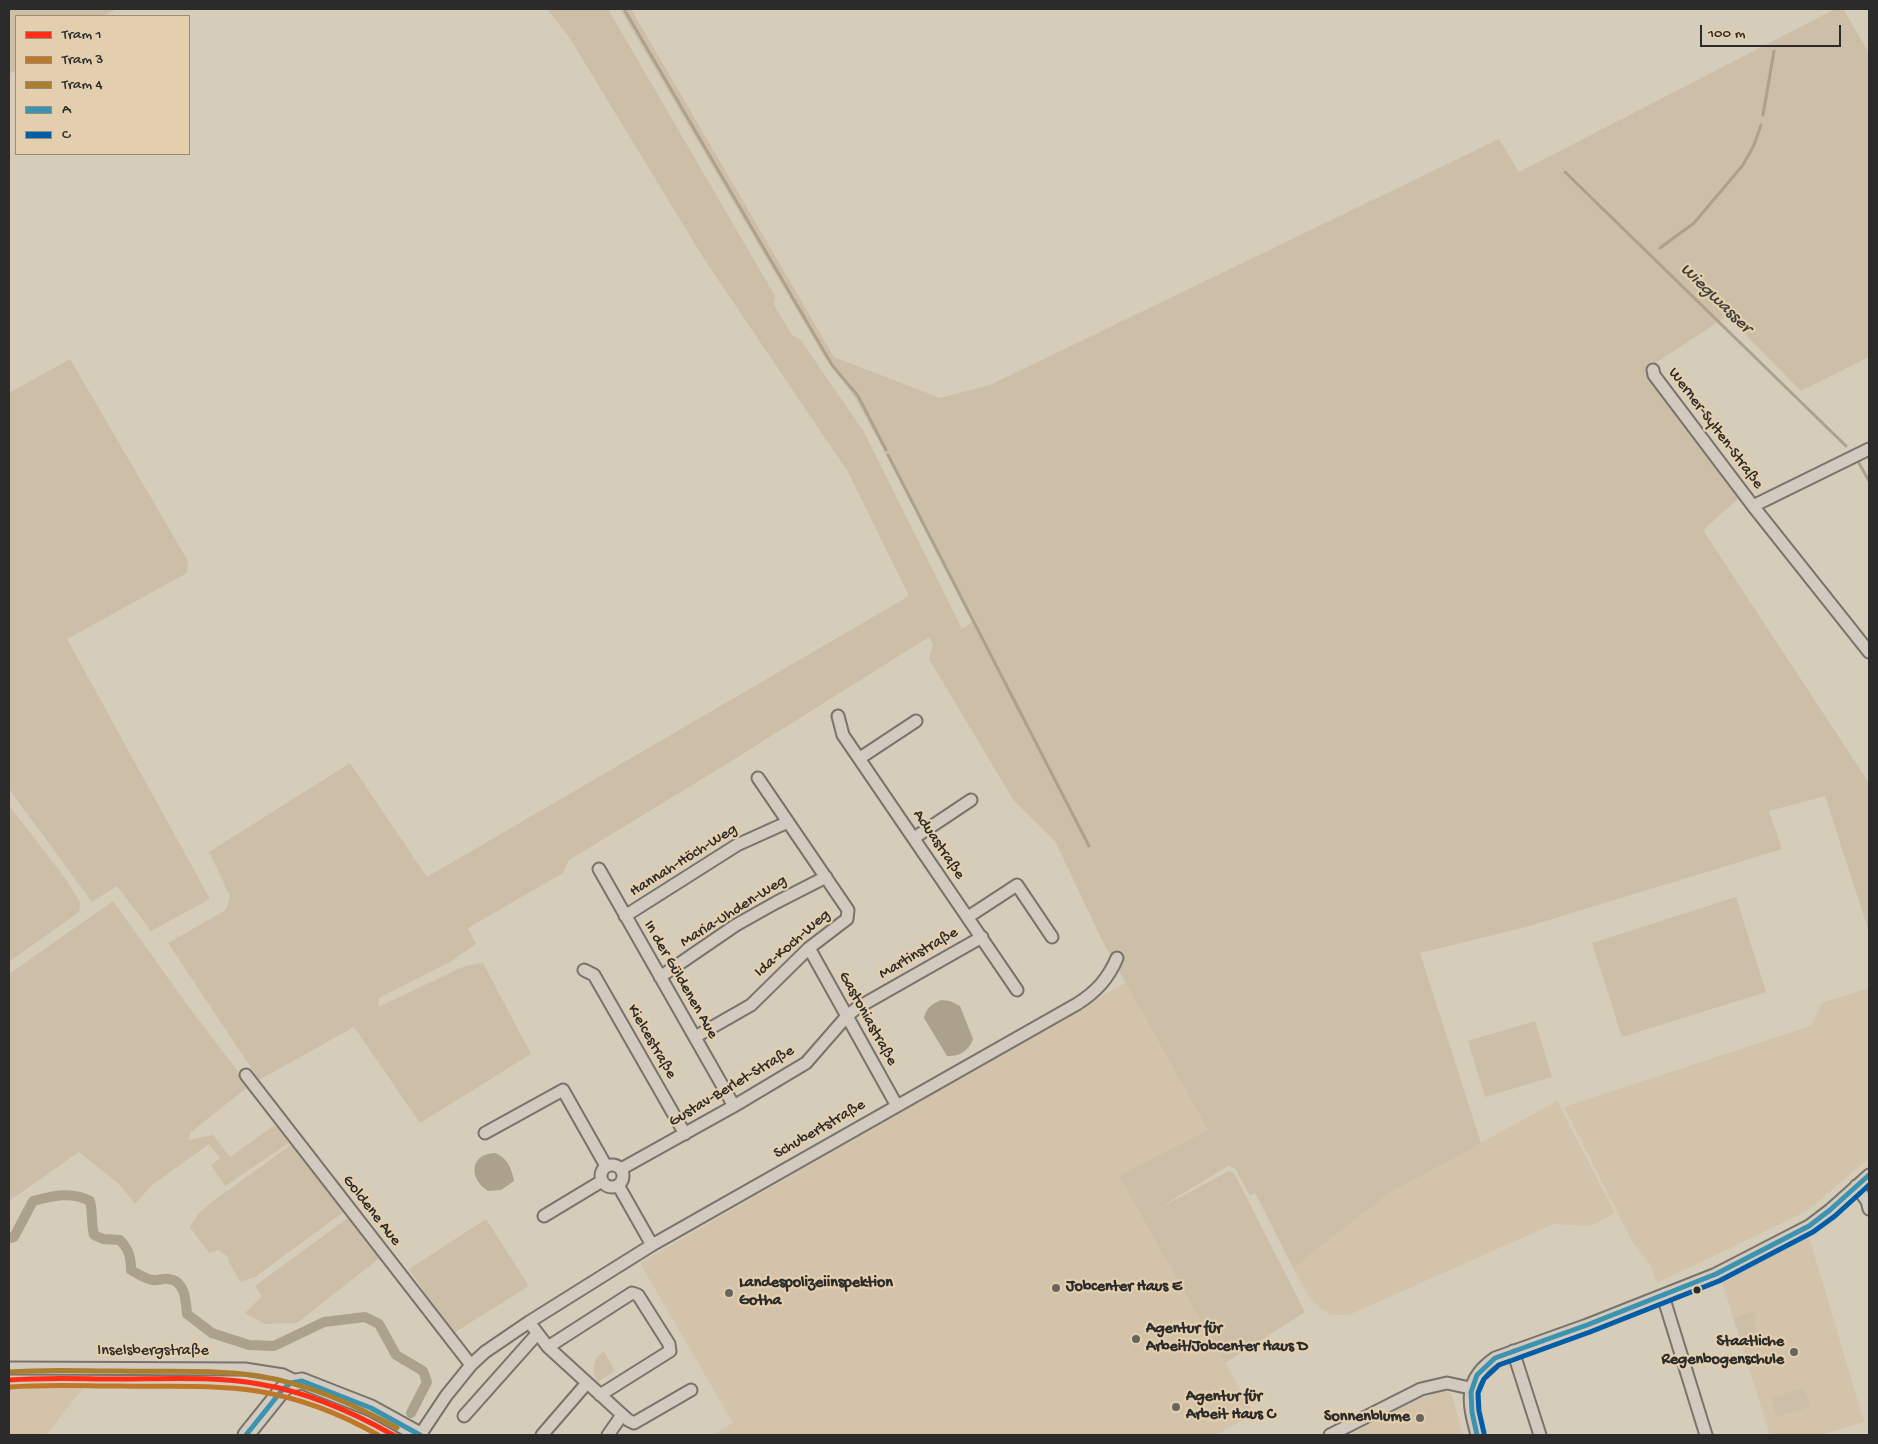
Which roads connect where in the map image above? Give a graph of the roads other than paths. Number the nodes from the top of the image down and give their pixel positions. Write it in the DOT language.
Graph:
graph roads {
  1 [pos="1653,370"];
  2 [pos="1869,448"];
  3 [pos="1752,506"];
  4 [pos="1869,652"];
  5 [pos="838,716"];
  6 [pos="916,721"];
  7 [pos="860,758"];
  8 [pos="758,778"];
  9 [pos="970,800"];
  10 [pos="788,822"];
  11 [pos="914,838"];
  12 [pos="599,869"];
  13 [pos="826,877"];
  14 [pos="625,916"];
  15 [pos="968,917"];
  16 [pos="982,937"];
  17 [pos="1052,937"];
  18 [pos="809,948"];
  19 [pos="1117,958"];
  20 [pos="584,970"];
  21 [pos="660,977"];
  22 [pos="1017,990"];
  23 [pos="847,1016"];
  24 [pos="695,1037"];
  25 [pos="246,1075"];
  26 [pos="734,1106"];
  27 [pos="897,1106"];
  28 [pos="485,1133"];
  29 [pos="685,1134"];
  30 [pos="606,1166"];
  31 [pos="621,1170"];
  32 [pos="1869,1175"];
  33 [pos="602,1181"];
  34 [pos="618,1185"];
  35 [pos="1856,1186"];
  36 [pos="1869,1209"];
  37 [pos="544,1216"];
  38 [pos="652,1245"];
  39 [pos="1663,1296"];
  40 [pos="529,1322"];
  41 [pos="537,1334"];
  42 [pos="548,1347"];
  43 [pos="1513,1351"];
  44 [pos="471,1365"];
  45 [pos="9,1368"];
  46 [pos="295,1382"];
  47 [pos="587,1383"];
  48 [pos="1470,1388"];
  49 [pos="691,1390"];
  50 [pos="600,1395"];
  51 [pos="622,1415"];
  52 [pos="464,1416"];
  53 [pos="246,1435"];
  54 [pos="420,1435"];
  55 [pos="542,1435"];
  56 [pos="608,1435"];
  57 [pos="1330,1435"];
  58 [pos="1477,1435"];
  59 [pos="1540,1435"];
  60 [pos="1706,1435"];
  1 -- 3 [label="street, Werner-Sylten-Straße"];
  2 -- 3 [label="street, Werner-Sylten-Straße"];
  3 -- 4 [label="street, Werner-Sylten-Straße"];
  5 -- 7 [label="street, Aduastraße"];
  6 -- 7 [label="street"];
  7 -- 11 [label="street, Aduastraße"];
  8 -- 10 [label="street, Ida-Koch-Weg"];
  9 -- 11 [label="street"];
  10 -- 13 [label="street, Ida-Koch-Weg"];
  10 -- 14 [label="street, Hannah-Höch-Weg"];
  11 -- 15 [label="street, Aduastraße"];
  12 -- 14 [label="street, In der Güldenen Aue"];
  13 -- 18 [label="street, Ida-Koch-Weg"];
  13 -- 21 [label="street, Maria-Uhden-Weg"];
  14 -- 21 [label="street, In der Güldenen Aue"];
  15 -- 16 [label="street, Aduastraße"];
  15 -- 17 [label="street"];
  16 -- 22 [label="street, Aduastraße"];
  16 -- 23 [label="street, Martinstraße"];
  18 -- 23 [label="street, Gastoniastraße"];
  18 -- 24 [label="street, Ida-Koch-Weg"];
  19 -- 27 [label="street, Schubertstraße"];
  20 -- 29 [label="street, Kielcestraße"];
  21 -- 24 [label="street, In der Güldenen Aue"];
  23 -- 26 [label="street, Gustav-Berlet-Straße"];
  23 -- 27 [label="street, Gastoniastraße"];
  24 -- 26 [label="street, In der Güldenen Aue"];
  25 -- 44 [label="street, Goldene Aue"];
  26 -- 29 [label="street, Gustav-Berlet-Straße"];
  27 -- 38 [label="street, Schubertstraße"];
  28 -- 30 [label="street"];
  29 -- 31 [label="street, Gustav-Berlet-Straße"];
  30 -- 31 [label="street"];
  30 -- 33 [label="street"];
  31 -- 34 [label="street"];
  32 -- 35 [label="street"];
  33 -- 34 [label="street"];
  33 -- 37 [label="street"];
  34 -- 38 [label="street"];
  35 -- 36 [label="street"];
  35 -- 39 [label="street"];
  38 -- 40 [label="street, Schubertstraße"];
  39 -- 43 [label="street"];
  39 -- 60 [label="street"];
  40 -- 41 [label="street"];
  40 -- 44 [label="street, Schubertstraße"];
  41 -- 42 [label="street"];
  41 -- 52 [label="street"];
  42 -- 47 [label="street"];
  42 -- 50 [label="street"];
  43 -- 48 [label="street"];
  43 -- 59 [label="street"];
  44 -- 54 [label="street, Schubertstraße"];
  45 -- 46 [label="street, Inselsbergstraße"];
  46 -- 53 [label="main road"];
  46 -- 54 [label="main road"];
  47 -- 50 [label="street"];
  47 -- 55 [label="street"];
  48 -- 57 [label="street"];
  48 -- 58 [label="street"];
  49 -- 51 [label="street"];
  50 -- 51 [label="street"];
  51 -- 56 [label="street"];
}
